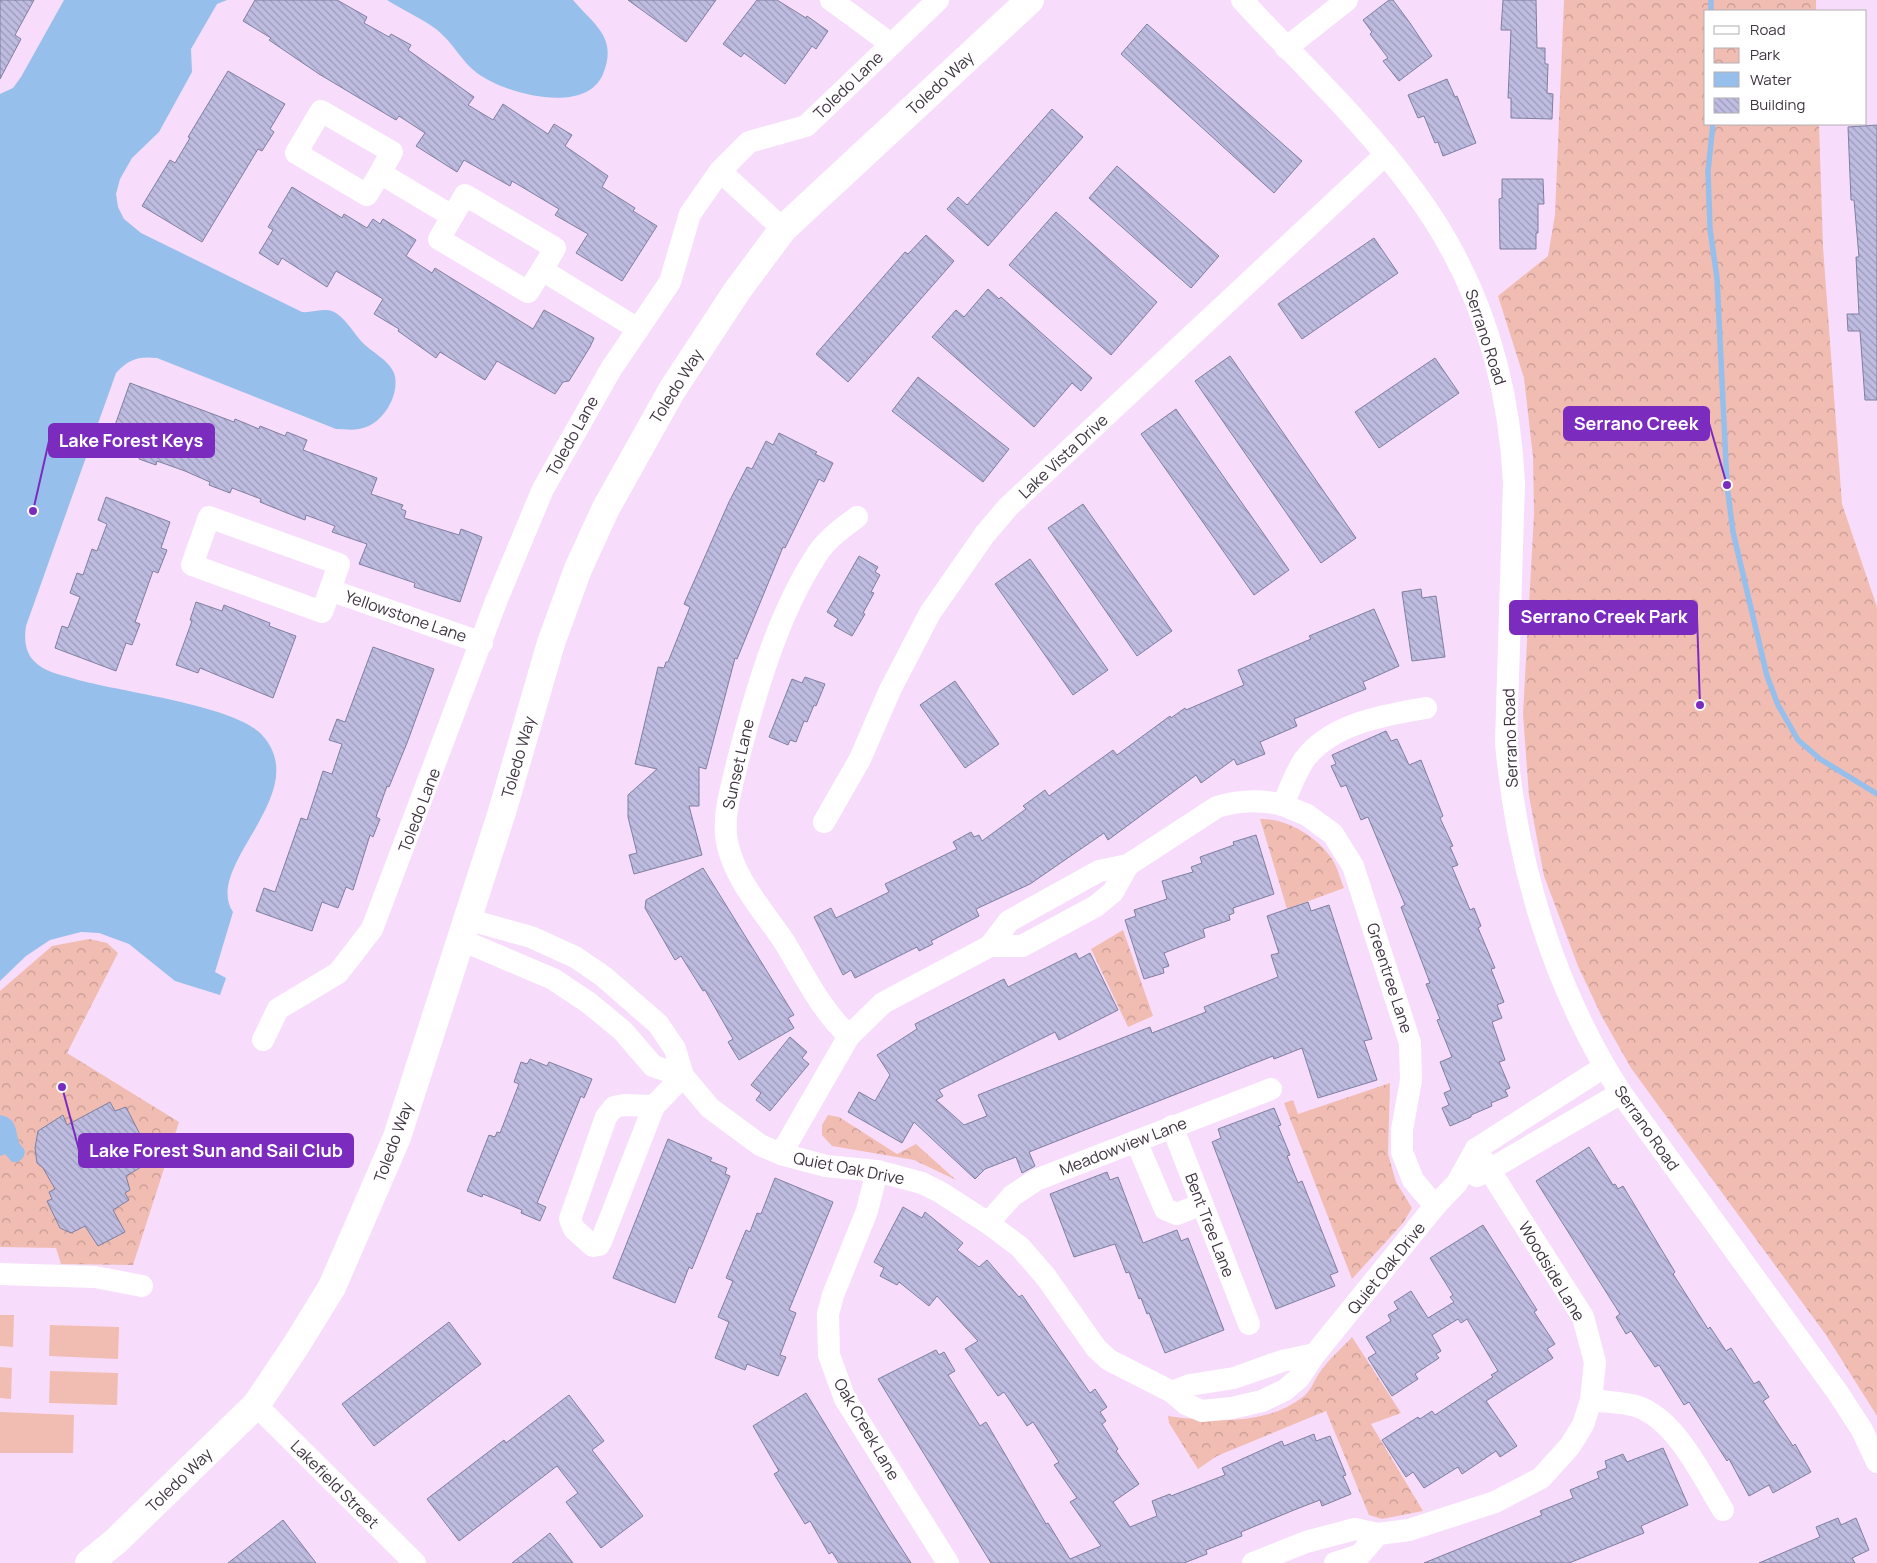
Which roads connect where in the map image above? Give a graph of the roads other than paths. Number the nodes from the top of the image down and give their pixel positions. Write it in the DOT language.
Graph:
graph roads {
  1 [pos="831,0"];
  2 [pos="938,0"];
  3 [pos="1030,0"];
  4 [pos="1242,0"];
  5 [pos="1347,0"];
  6 [pos="891,44"];
  7 [pos="1286,48"];
  8 [pos="1385,155"];
  9 [pos="720,171"];
  10 [pos="380,173"];
  11 [pos="452,216"];
  12 [pos="784,229"];
  13 [pos="542,270"];
  14 [pos="638,329"];
  15 [pos="857,517"];
  16 [pos="330,590"];
  17 [pos="482,643"];
  18 [pos="1426,708"];
  19 [pos="1283,805"];
  20 [pos="824,822"];
  21 [pos="463,929"];
  22 [pos="849,1036"];
  23 [pos="263,1040"];
  24 [pos="1604,1067"];
  25 [pos="683,1076"];
  26 [pos="1271,1089"];
  27 [pos="1621,1093"];
  28 [pos="654,1106"];
  29 [pos="1172,1126"];
  30 [pos="1136,1140"];
  31 [pos="1476,1149"];
  32 [pos="781,1154"];
  33 [pos="1489,1170"];
  34 [pos="876,1171"];
  35 [pos="1457,1184"];
  36 [pos="1202,1204"];
  37 [pos="1435,1206"];
  38 [pos="988,1223"];
  39 [pos="0,1274"];
  40 [pos="142,1286"];
  41 [pos="1249,1324"];
  42 [pos="1315,1354"];
  43 [pos="1172,1392"];
  44 [pos="1591,1400"];
  45 [pos="256,1405"];
  46 [pos="1877,1462"];
  47 [pos="1723,1510"];
  48 [pos="1378,1534"];
  49 [pos="89,1563"];
  50 [pos="415,1563"];
  51 [pos="948,1563"];
  52 [pos="1253,1563"];
  53 [pos="1335,1563"];
  1 -- 6 [label="street"];
  2 -- 6 [label="street, Toledo Lane"];
  3 -- 12 [label="main road, Toledo Way"];
  4 -- 7 [label="street, Serrano Road"];
  5 -- 7 [label="street"];
  6 -- 9 [label="street, Toledo Lane"];
  7 -- 8 [label="street, Serrano Road"];
  8 -- 20 [label="street, Lake Vista Drive"];
  8 -- 24 [label="street, Serrano Road"];
  9 -- 12 [label="street"];
  9 -- 14 [label="street, Toledo Lane"];
  10 -- 11 [label="street"];
  11 -- 13 [label="street"];
  11 -- 13 [label="street"];
  12 -- 21 [label="main road, Toledo Way"];
  13 -- 14 [label="street"];
  14 -- 17 [label="street, Toledo Lane"];
  15 -- 22 [label="street, Sunset Lane"];
  16 -- 16 [label="street, Yellowstone Lane"];
  16 -- 17 [label="street, Yellowstone Lane"];
  17 -- 23 [label="street, Toledo Lane"];
  18 -- 19 [label="street"];
  19 -- 22 [label="street, Greentree Lane"];
  19 -- 37 [label="street, Greentree Lane"];
  21 -- 25 [label="street"];
  21 -- 25 [label="street, Quiet Oak Drive"];
  21 -- 45 [label="main road, Toledo Way"];
  22 -- 32 [label="street"];
  24 -- 27 [label="street, Serrano Road"];
  24 -- 31 [label="street, Quiet Oak Drive"];
  25 -- 28 [label="street"];
  25 -- 32 [label="street, Quiet Oak Drive"];
  26 -- 29 [label="street, Meadowview Lane"];
  27 -- 33 [label="street, Quiet Oak Drive"];
  27 -- 46 [label="street, Serrano Road"];
  28 -- 28 [label="street"];
  29 -- 30 [label="street, Meadowview Lane"];
  29 -- 36 [label="street, Bent Tree Lane"];
  30 -- 36 [label="street"];
  30 -- 38 [label="street, Meadowview Lane"];
  31 -- 33 [label="street, Woodside Lane"];
  31 -- 35 [label="street, Quiet Oak Drive"];
  32 -- 34 [label="street, Quiet Oak Drive"];
  33 -- 35 [label="street, Quiet Oak Drive"];
  33 -- 44 [label="street, Woodside Lane"];
  34 -- 38 [label="street, Quiet Oak Drive"];
  34 -- 51 [label="street, Oak Creek Lane"];
  35 -- 37 [label="street, Quiet Oak Drive"];
  36 -- 41 [label="street, Bent Tree Lane"];
  37 -- 42 [label="street, Quiet Oak Drive"];
  38 -- 43 [label="street, Quiet Oak Drive"];
  39 -- 40 [label="street"];
  42 -- 43 [label="street"];
  42 -- 43 [label="street, Quiet Oak Drive"];
  44 -- 47 [label="street"];
  44 -- 48 [label="street, Woodside Lane"];
  45 -- 49 [label="main road, Toledo Way"];
  45 -- 50 [label="street, Lakefield Street"];
  48 -- 52 [label="street, Woodside Lane"];
  48 -- 53 [label="street"];
}
